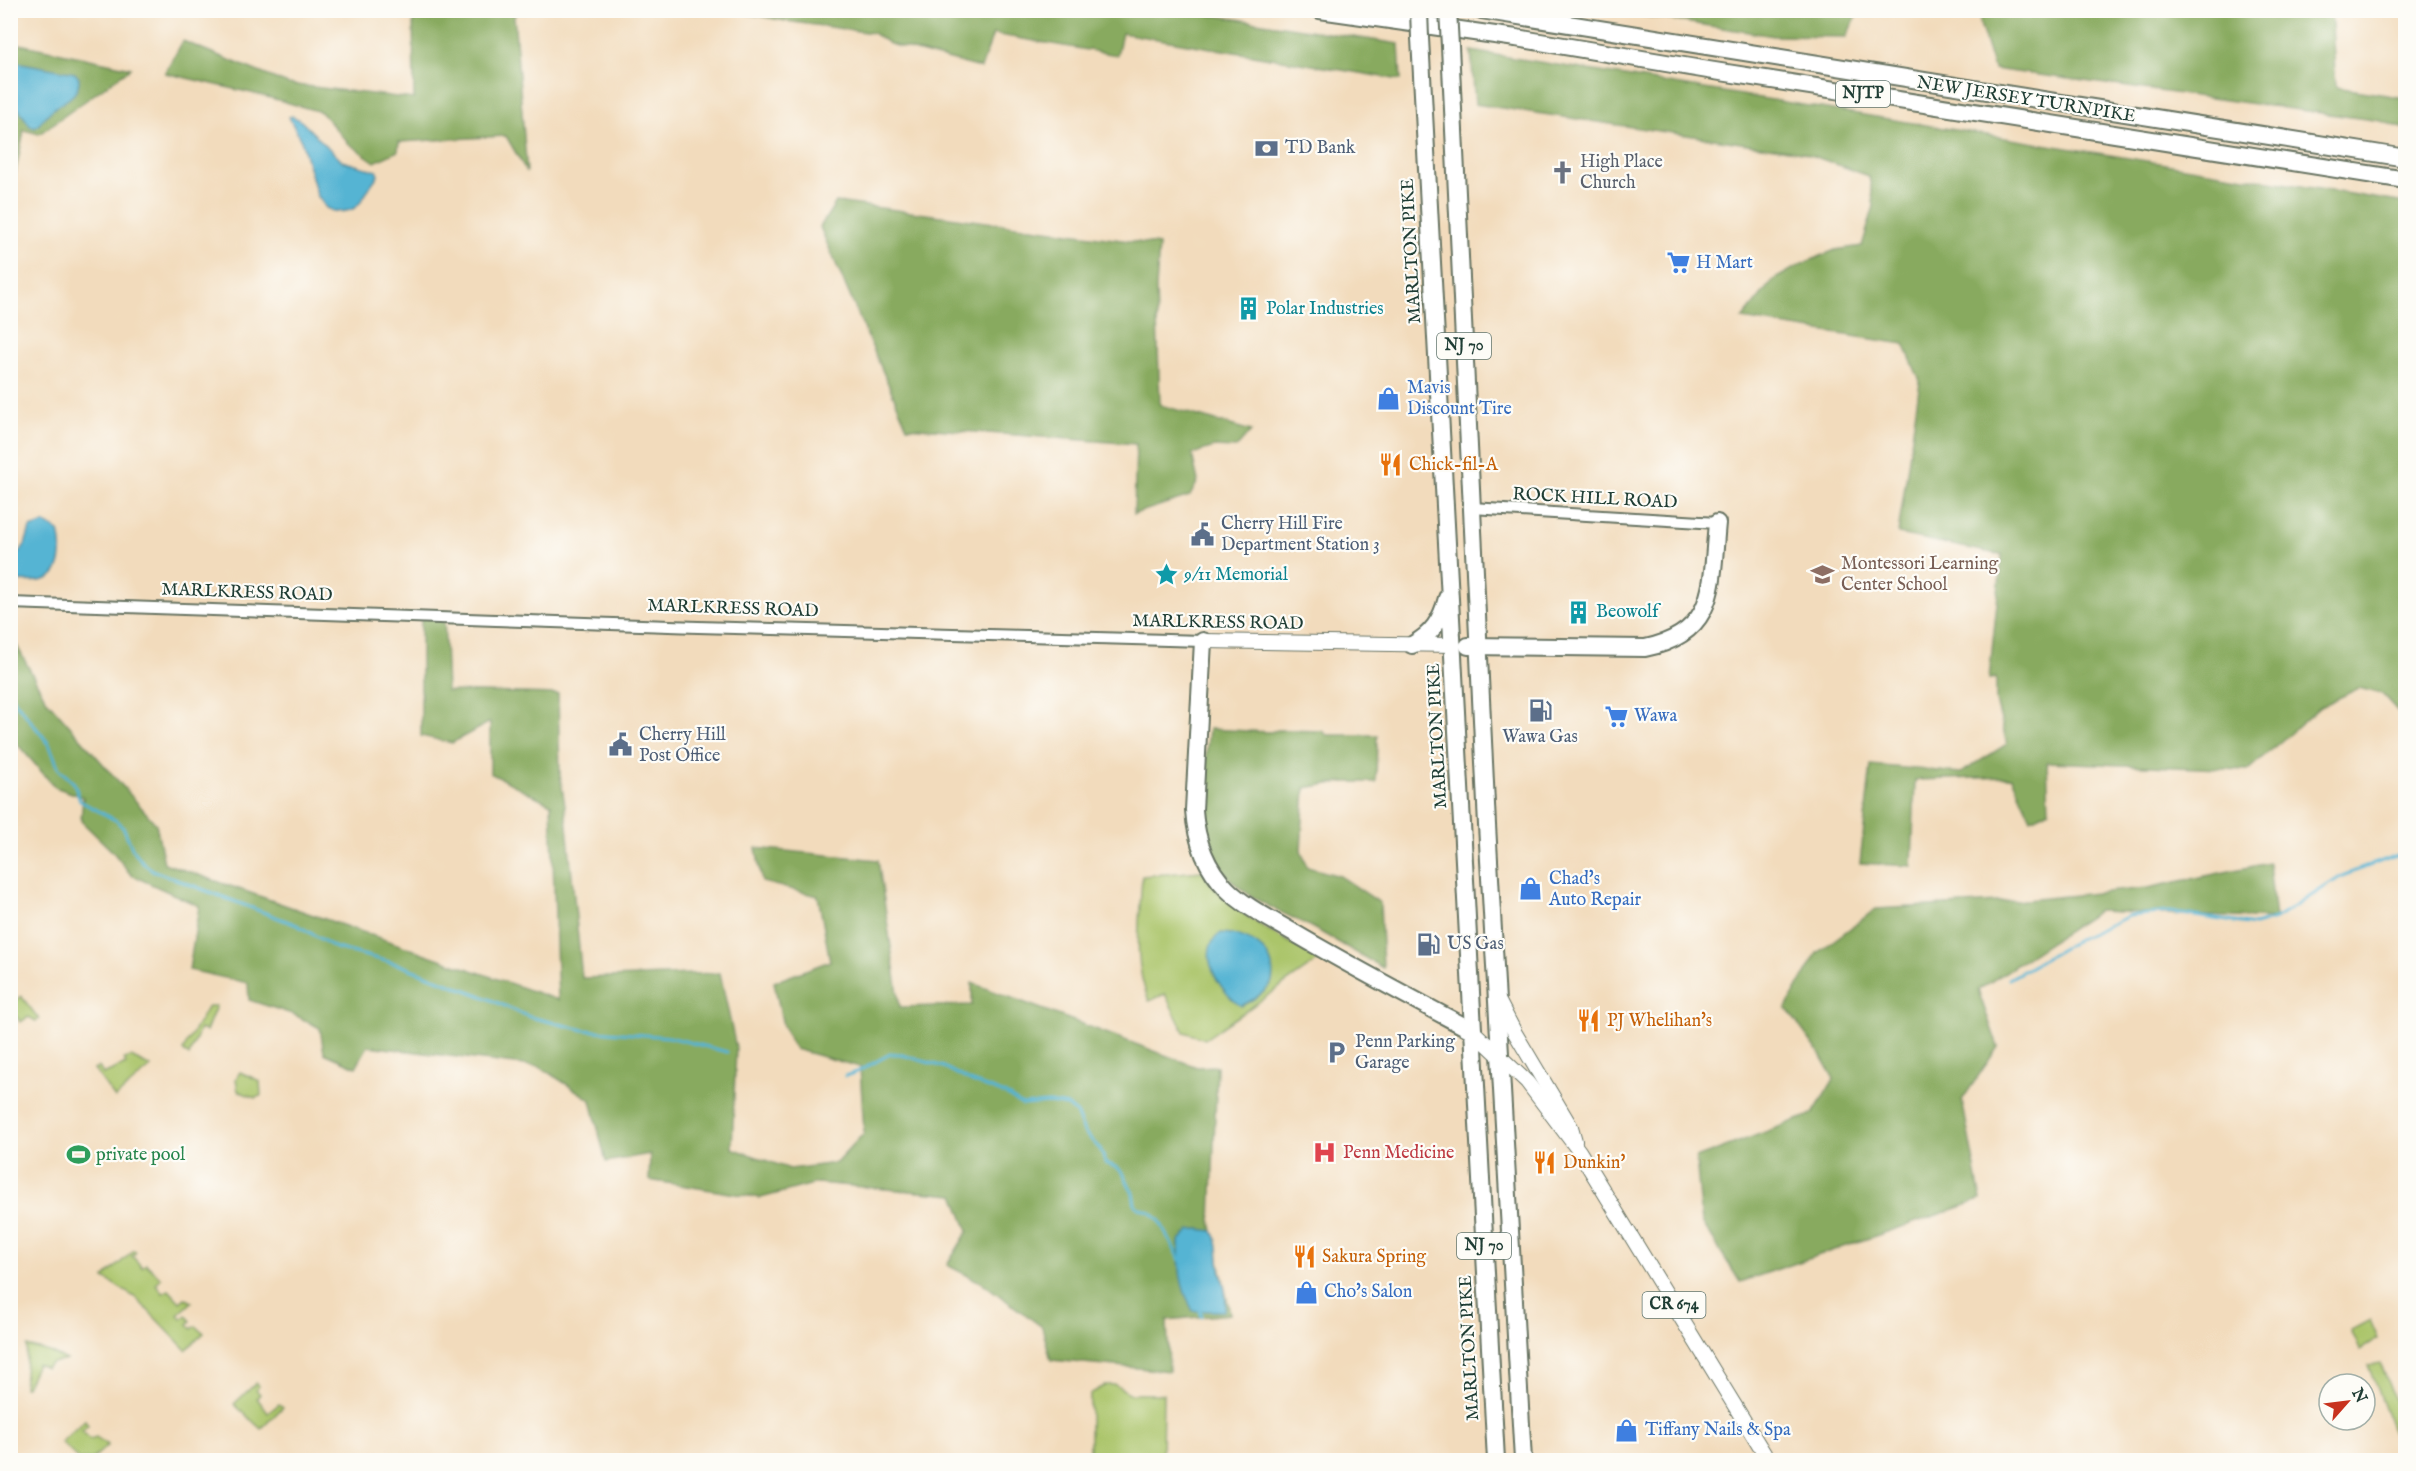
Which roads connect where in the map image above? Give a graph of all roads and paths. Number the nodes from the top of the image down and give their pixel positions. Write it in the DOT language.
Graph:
graph roads {
  1 [pos="1320,10"];
  2 [pos="1419,10"];
  3 [pos="1448,10"];
  4 [pos="1481,10"];
  5 [pos="2406,158"];
  6 [pos="2406,180"];
  7 [pos="1472,508"];
  8 [pos="1717,523"];
  9 [pos="1450,582"];
  10 [pos="10,603"];
  11 [pos="1203,641"];
  12 [pos="1412,645"];
  13 [pos="1454,645"];
  14 [pos="1478,646"];
  15 [pos="1497,998"];
  16 [pos="1473,1031"];
  17 [pos="1501,1057"];
  18 [pos="1579,1151"];
  19 [pos="1496,1461"];
  20 [pos="1523,1461"];
  21 [pos="1768,1461"];
  1 -- 6 [label="highway, NEW JERSEY TURNPIKE / NJTP"];
  2 -- 9 [label="highway, MARLTON PIKE / NJ 70, bridge"];
  3 -- 7 [label="highway, NJ 70, bridge"];
  4 -- 5 [label="highway, NEW JERSEY TURNPIKE / NJTP"];
  7 -- 8 [label="street, ROCK HILL ROAD"];
  7 -- 14 [label="highway, NJ 70"];
  8 -- 14 [label="highway"];
  9 -- 12 [label="highway"];
  9 -- 13 [label="highway, MARLTON PIKE / NJ 70"];
  10 -- 11 [label="street, MARLKRESS ROAD"];
  11 -- 12 [label="main road, MARLKRESS ROAD"];
  11 -- 16 [label="highway"];
  12 -- 13 [label="main road, MARLKRESS ROAD"];
  13 -- 14 [label="highway"];
  13 -- 16 [label="highway, MARLTON PIKE / NJ 70"];
  14 -- 15 [label="highway, NJ 70"];
  15 -- 17 [label="highway, NJ 70"];
  15 -- 18 [label="main road, CR 674"];
  16 -- 17 [label="main road, CR 674"];
  16 -- 19 [label="highway, MARLTON PIKE / NJ 70"];
  17 -- 18 [label="main road, CR 674"];
  17 -- 20 [label="highway, NJ 70"];
  18 -- 21 [label="main road, CR 674"];
}
